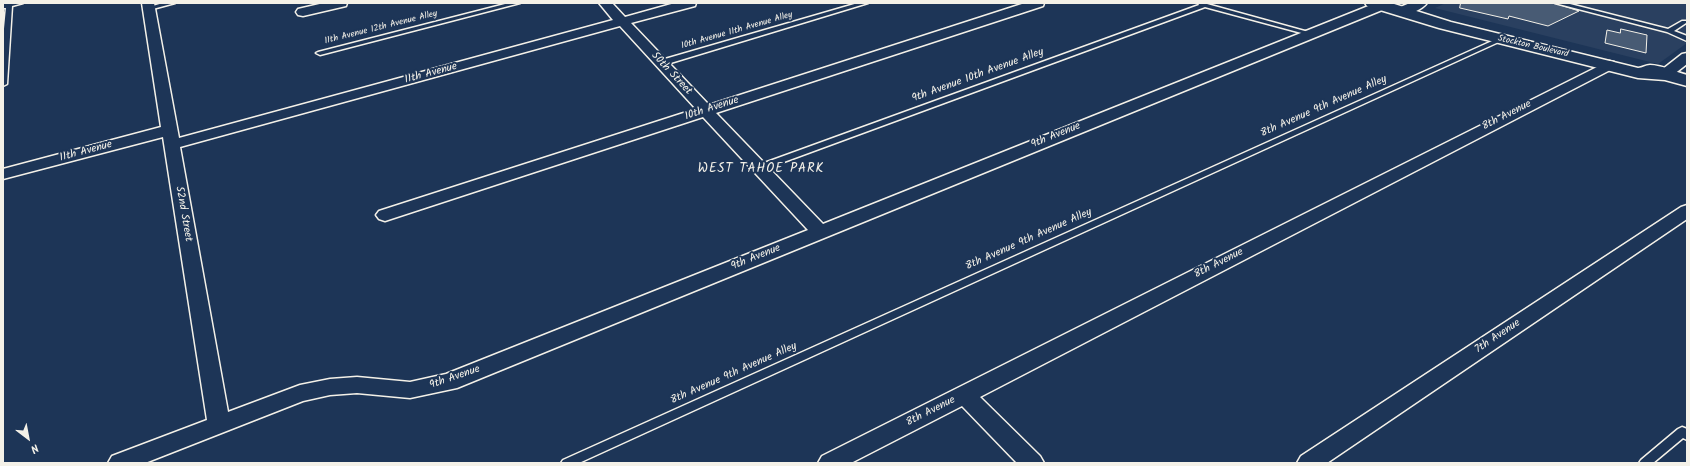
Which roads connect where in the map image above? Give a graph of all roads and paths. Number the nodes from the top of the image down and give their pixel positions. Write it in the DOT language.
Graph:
graph roads {
  1 [pos="20,3"];
  2 [pos="172,3"];
  3 [pos="341,3"];
  4 [pos="517,3"];
  5 [pos="605,3"];
  6 [pos="690,3"];
  7 [pos="864,3"];
  8 [pos="1038,3"];
  9 [pos="1421,3"];
  10 [pos="1558,3"];
  11 [pos="1202,4"];
  12 [pos="1378,4"];
  13 [pos="6,6"];
  14 [pos="148,6"];
  15 [pos="1403,11"];
  16 [pos="303,12"];
  17 [pos="622,22"];
  18 [pos="1684,22"];
  19 [pos="1670,31"];
  20 [pos="1310,33"];
  21 [pos="1687,39"];
  22 [pos="1501,40"];
  23 [pos="320,53"];
  24 [pos="1687,58"];
  25 [pos="661,63"];
  26 [pos="1609,65"];
  27 [pos="1664,75"];
  28 [pos="1687,81"];
  29 [pos="3,84"];
  30 [pos="706,111"];
  31 [pos="170,137"];
  32 [pos="759,168"];
  33 [pos="3,174"];
  34 [pos="1687,211"];
  35 [pos="385,215"];
  36 [pos="820,232"];
  37 [pos="964,395"];
  38 [pos="219,424"];
  39 [pos="1687,435"];
  40 [pos="120,463"];
  41 [pos="567,463"];
  42 [pos="830,463"];
  43 [pos="1032,463"];
  44 [pos="1309,463"];
  45 [pos="1645,463"];
  1 -- 13 [label="lane"];
  2 -- 14 [label="lane"];
  3 -- 16 [label="street"];
  4 -- 23 [label="lane, 11th Avenue 12th Avenue Alley"];
  5 -- 17 [label="street, 50th Street"];
  6 -- 17 [label="street, 11th Avenue"];
  7 -- 25 [label="lane, 10th Avenue 11th Avenue Alley"];
  8 -- 30 [label="street, 10th Avenue"];
  9 -- 15 [label="street"];
  10 -- 19 [label="lane"];
  11 -- 20 [label="lane"];
  11 -- 32 [label="lane, 9th Avenue 10th Avenue Alley"];
  12 -- 15 [label="main road, Stockton Boulevard"];
  12 -- 20 [label="street, 9th Avenue"];
  13 -- 29 [label="lane"];
  14 -- 31 [label="street, 52nd Street"];
  15 -- 22 [label="main road, Stockton Boulevard"];
  15 -- 27 [label="main road, Stockton Boulevard"];
  17 -- 25 [label="street, 50th Street"];
  17 -- 31 [label="street, 11th Avenue"];
  18 -- 19 [label="lane"];
  19 -- 21 [label="lane"];
  20 -- 36 [label="street, 9th Avenue"];
  22 -- 26 [label="main road, Stockton Boulevard"];
  22 -- 41 [label="lane, 8th Avenue 9th Avenue Alley"];
  24 -- 27 [label="street"];
  25 -- 30 [label="street, 50th Street"];
  26 -- 27 [label="main road, Stockton Boulevard"];
  26 -- 37 [label="street, 8th Avenue"];
  27 -- 28 [label="main road, Stockton Boulevard"];
  30 -- 32 [label="street, 50th Street"];
  30 -- 35 [label="street, 10th Avenue"];
  31 -- 33 [label="street, 11th Avenue"];
  31 -- 38 [label="street, 52nd Street"];
  32 -- 36 [label="street, 50th Street"];
  34 -- 44 [label="street, 7th Avenue"];
  36 -- 38 [label="street, 9th Avenue"];
  37 -- 42 [label="street, 8th Avenue"];
  37 -- 43 [label="street"];
  38 -- 40 [label="street, 9th Avenue"];
  39 -- 45 [label="lane"];
}
